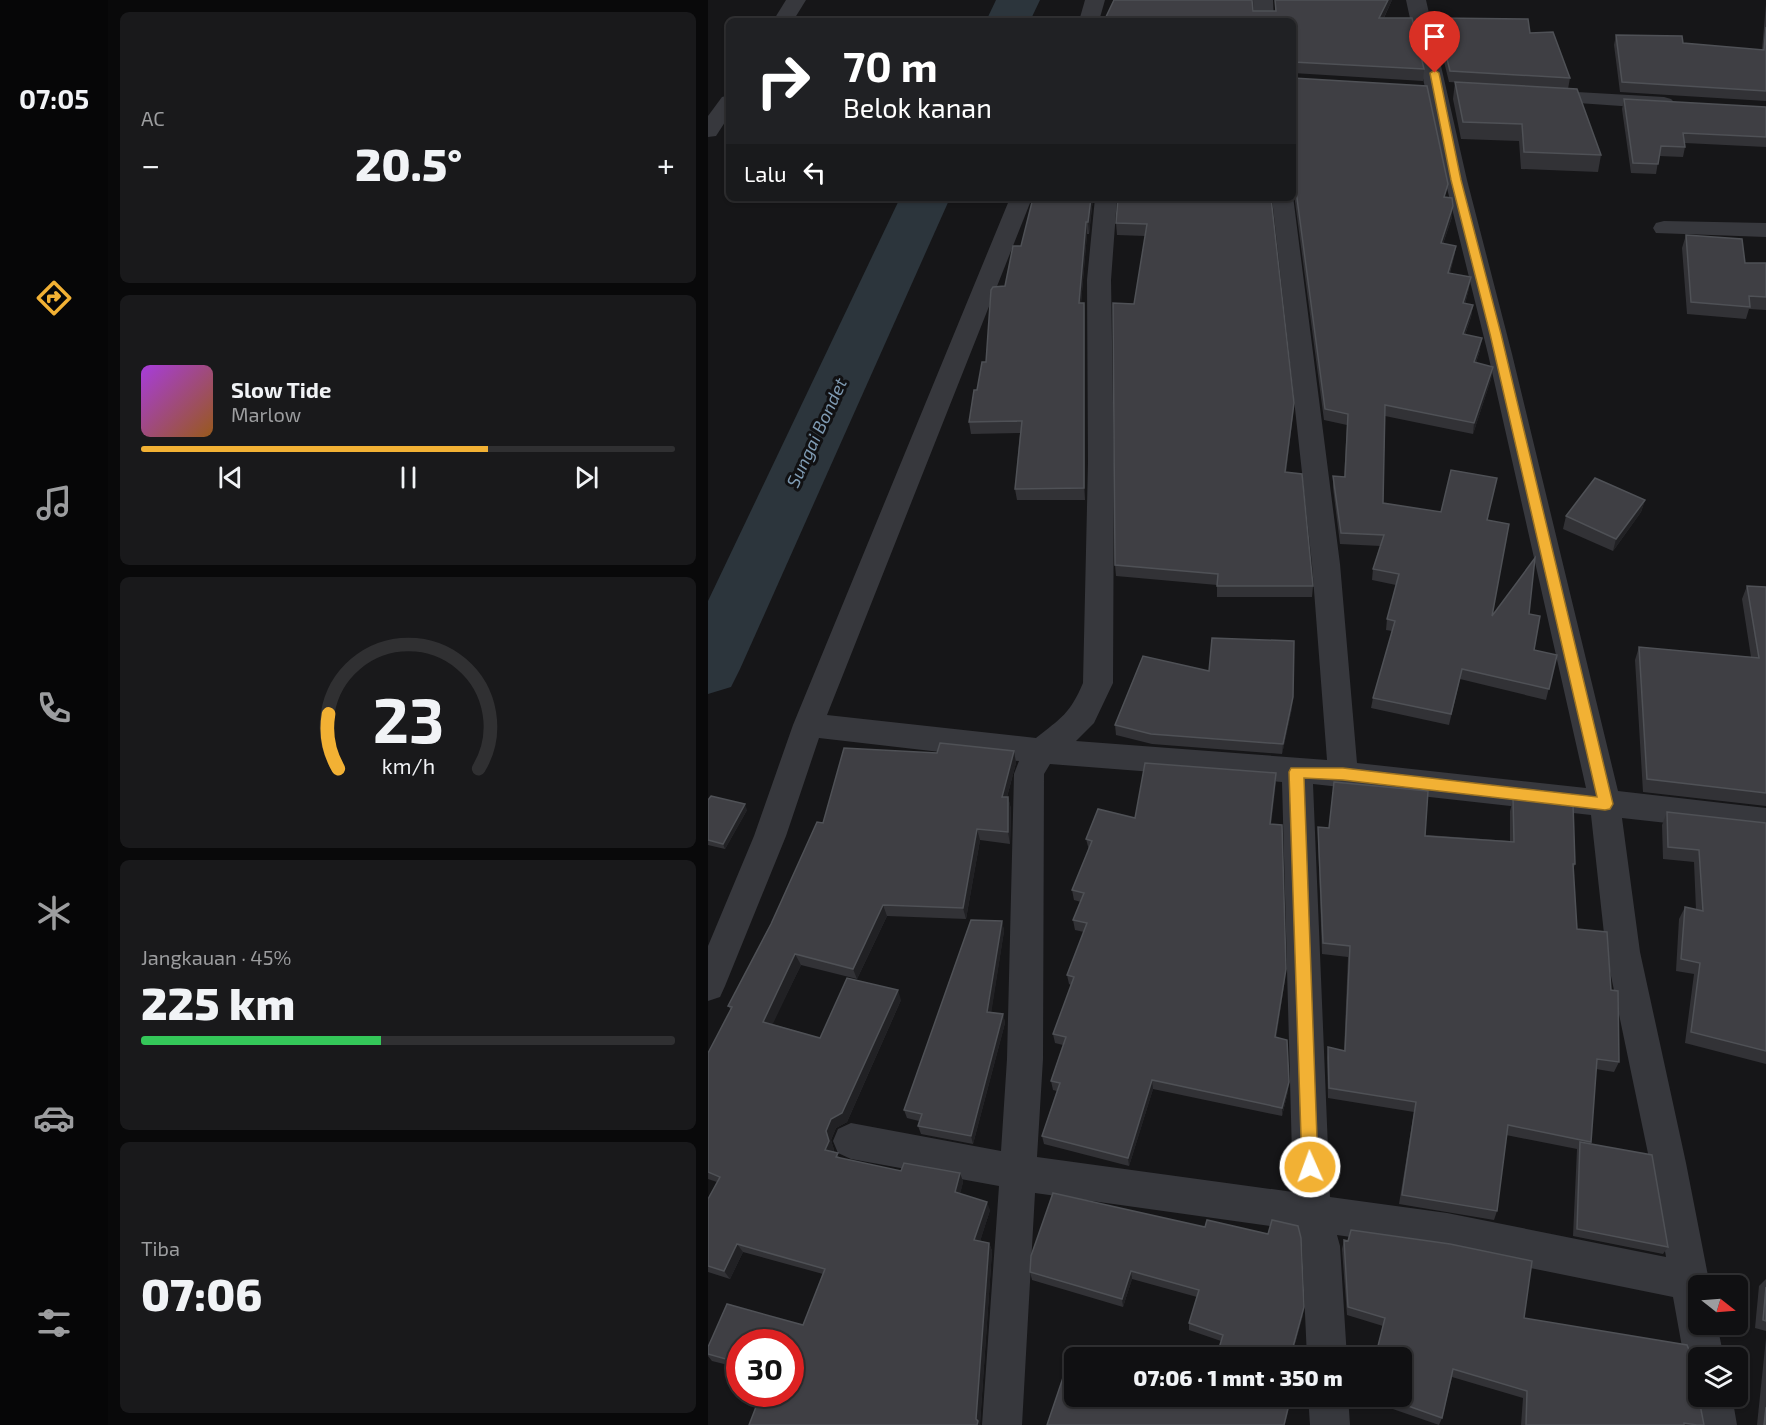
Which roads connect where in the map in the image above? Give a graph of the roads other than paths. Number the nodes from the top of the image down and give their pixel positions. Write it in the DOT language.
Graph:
graph roads {
  1 [pos="796,0"];
  2 [pos="1095,0"];
  3 [pos="1263,0"];
  4 [pos="1416,0"];
  5 [pos="785,18"];
  6 [pos="1090,18"];
  7 [pos="1264,18"];
  8 [pos="1520,95"];
  9 [pos="1684,104"];
  10 [pos="726,105"];
  11 [pos="708,131"];
  12 [pos="1020,201"];
  13 [pos="1106,201"];
  14 [pos="1283,201"];
  15 [pos="1664,228"];
  16 [pos="1766,230"];
  17 [pos="808,725"];
  18 [pos="1040,751"];
  19 [pos="1296,772"];
  20 [pos="1343,774"];
  21 [pos="1605,804"];
  22 [pos="1766,821"];
  23 [pos="708,986"];
  24 [pos="850,1141"];
  25 [pos="1017,1172"];
  26 [pos="1311,1213"];
  27 [pos="1688,1275"];
  28 [pos="1688,1281"];
  29 [pos="1327,1347"];
  30 [pos="1329,1407"];
  31 [pos="1714,1407"];
  32 [pos="1002,1425"];
  33 [pos="1330,1425"];
  34 [pos="1718,1425"];
  1 -- 5 [label="street"];
  2 -- 6 [label="street"];
  3 -- 7 [label="street"];
  4 -- 21 [label="street"];
  8 -- 9 [label="street"];
  10 -- 11 [label="street"];
  12 -- 17 [label="street"];
  13 -- 18 [label="street"];
  14 -- 20 [label="street"];
  15 -- 16 [label="street"];
  17 -- 18 [label="street"];
  17 -- 23 [label="street"];
  18 -- 19 [label="street"];
  18 -- 25 [label="street"];
  19 -- 20 [label="street"];
  19 -- 26 [label="street"];
  20 -- 21 [label="street"];
  21 -- 22 [label="street"];
  21 -- 27 [label="street"];
  24 -- 25 [label="street"];
  25 -- 26 [label="street"];
  25 -- 32 [label="street"];
  26 -- 28 [label="street"];
  26 -- 29 [label="street"];
  30 -- 33 [label="street"];
  31 -- 34 [label="street"];
}
